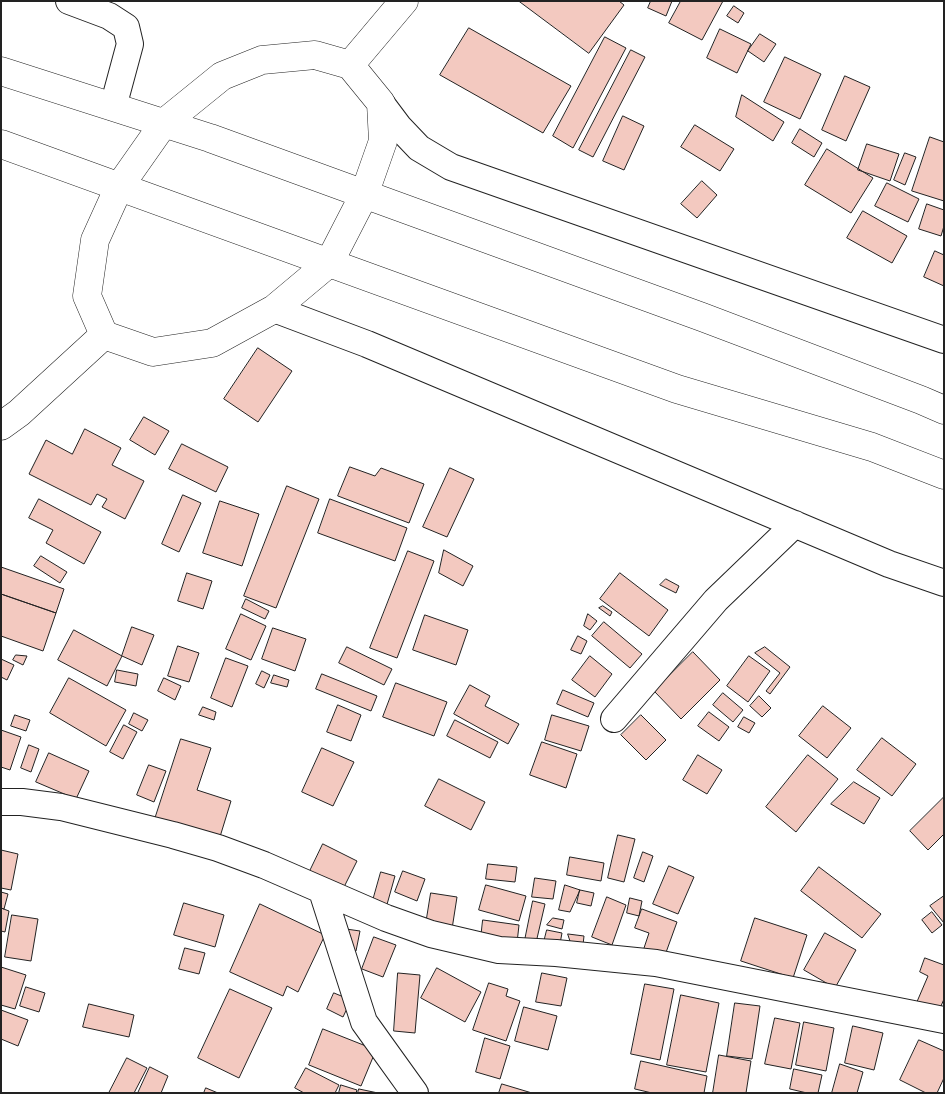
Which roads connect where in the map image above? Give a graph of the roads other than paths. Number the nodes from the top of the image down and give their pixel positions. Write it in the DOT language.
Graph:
graph roads {
  1 [pos="69,1"];
  2 [pos="404,1"];
  3 [pos="350,65"];
  4 [pos="1,71"];
  5 [pos="381,103"];
  6 [pos="113,107"];
  7 [pos="164,123"];
  8 [pos="1,144"];
  9 [pos="119,187"];
  10 [pos="364,195"];
  11 [pos="329,263"];
  12 [pos="274,309"];
  13 [pos="104,335"];
  14 [pos="944,340"];
  15 [pos="944,410"];
  16 [pos="1,426"];
  17 [pos="944,475"];
  18 [pos="795,524"];
  19 [pos="944,583"];
  20 [pos="614,718"];
  21 [pos="1,802"];
  22 [pos="322,891"];
  23 [pos="944,1020"];
  24 [pos="415,1093"];
  1 -- 6 [label="street"];
  2 -- 3 [label="main road"];
  3 -- 5 [label="main road"];
  3 -- 7 [label="main road"];
  4 -- 6 [label="main road"];
  5 -- 10 [label="main road"];
  5 -- 14 [label="street"];
  6 -- 7 [label="main road"];
  7 -- 9 [label="main road"];
  7 -- 10 [label="main road"];
  8 -- 9 [label="main road"];
  9 -- 11 [label="main road"];
  9 -- 13 [label="main road"];
  10 -- 11 [label="main road"];
  10 -- 15 [label="main road"];
  11 -- 12 [label="main road"];
  11 -- 17 [label="main road"];
  12 -- 13 [label="main road"];
  12 -- 18 [label="street"];
  13 -- 16 [label="main road"];
  18 -- 19 [label="street"];
  18 -- 20 [label="street"];
  21 -- 22 [label="street"];
  22 -- 23 [label="street"];
  22 -- 24 [label="street"];
}
